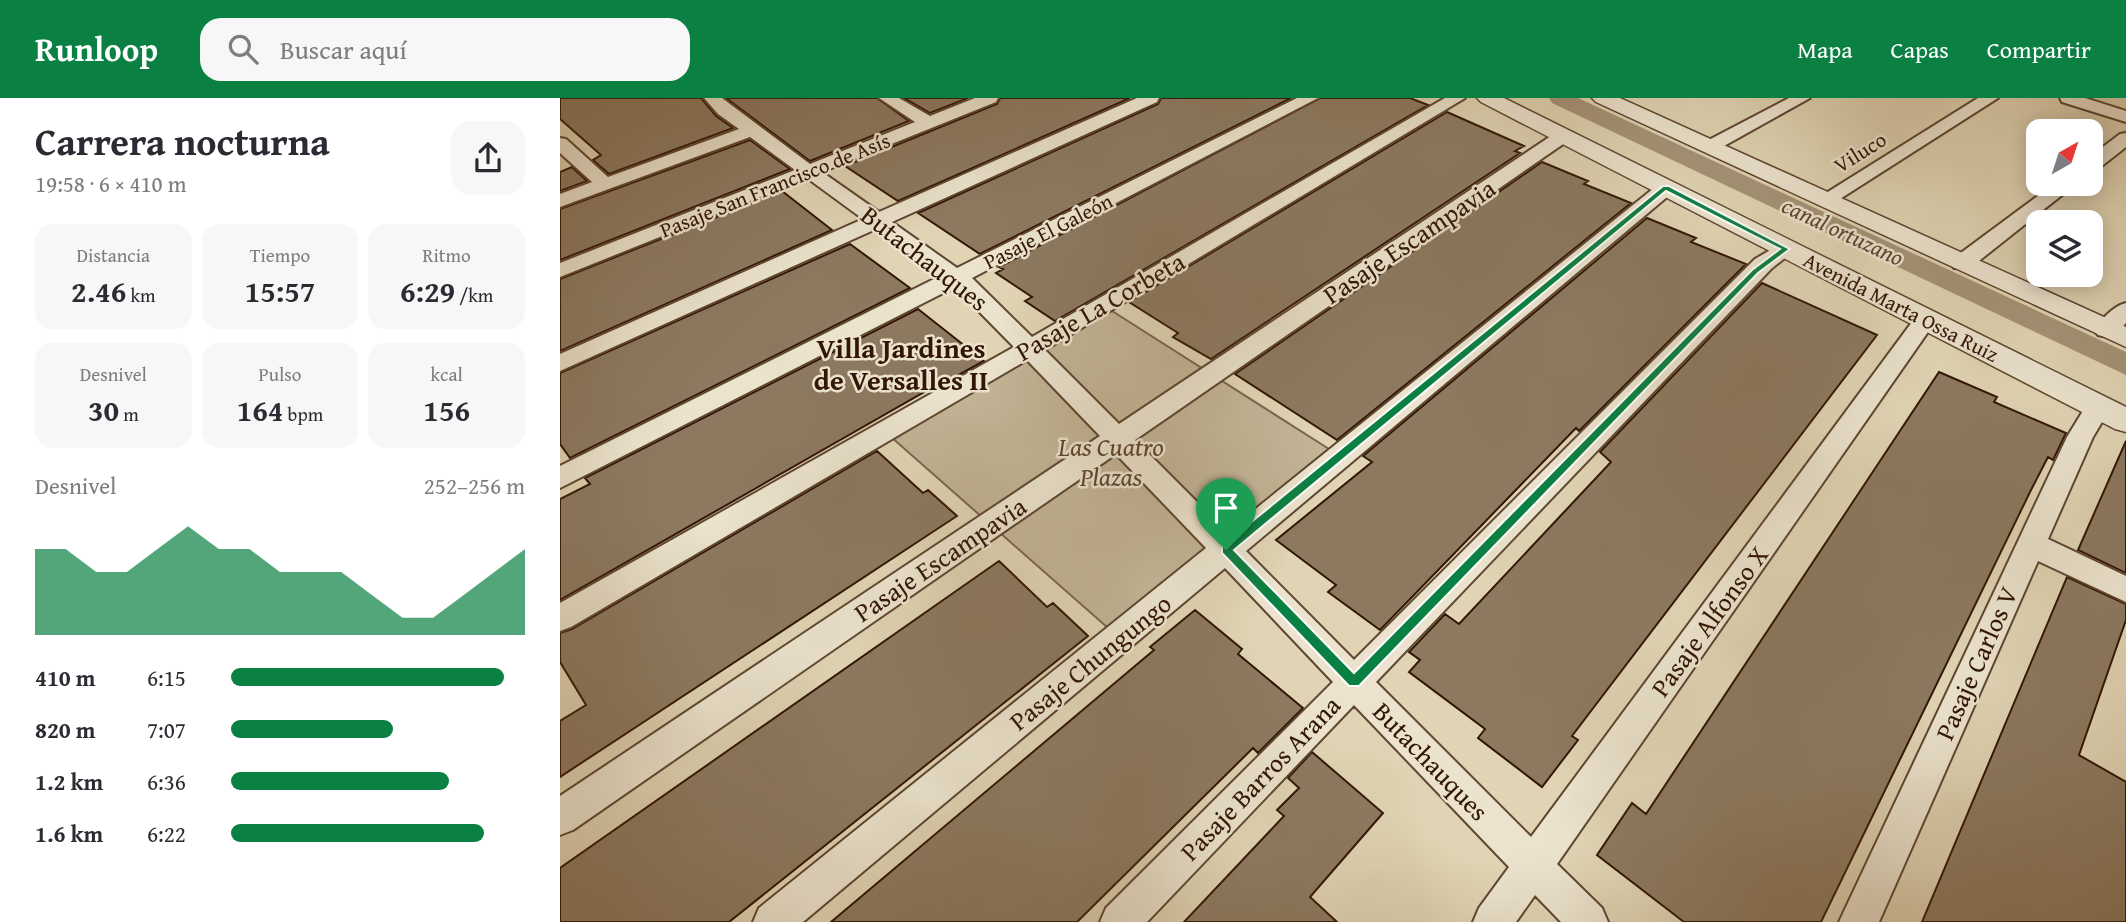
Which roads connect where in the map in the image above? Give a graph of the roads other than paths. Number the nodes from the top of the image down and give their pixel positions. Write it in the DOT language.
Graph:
graph roads {
  1 [pos="712,98"];
  2 [pos="887,98"];
  3 [pos="990,98"];
  4 [pos="1151,98"];
  5 [pos="1310,98"];
  6 [pos="1457,98"];
  7 [pos="1488,98"];
  8 [pos="1802,98"];
  9 [pos="1990,98"];
  10 [pos="2068,98"];
  11 [pos="1606,99"];
  12 [pos="2126,117"];
  13 [pos="929,122"];
  14 [pos="752,130"];
  15 [pos="1563,136"];
  16 [pos="2126,138"];
  17 [pos="560,143"];
  18 [pos="1709,147"];
  19 [pos="2104,154"];
  20 [pos="809,171"];
  21 [pos="605,184"];
  22 [pos="1666,188"];
  23 [pos="2050,196"];
  24 [pos="1825,200"];
  25 [pos="560,201"];
  26 [pos="878,220"];
  27 [pos="1786,249"];
  28 [pos="1962,263"];
  29 [pos="560,271"];
  30 [pos="957,277"];
  31 [pos="2126,310"];
  32 [pos="1926,319"];
  33 [pos="2116,334"];
  34 [pos="1030,347"];
  35 [pos="560,363"];
  36 [pos="2112,414"];
  37 [pos="1118,439"];
  38 [pos="560,478"];
  39 [pos="2031,544"];
  40 [pos="1226,550"];
  41 [pos="2126,590"];
  42 [pos="560,618"];
  43 [pos="1354,682"];
  44 [pos="560,817"];
  45 [pos="1533,866"];
  46 [pos="773,922"];
  47 [pos="1120,922"];
  48 [pos="1493,922"];
  49 [pos="1588,922"];
  50 [pos="1859,922"];
  1 -- 14 [label="street, Butachauques"];
  2 -- 13 [label="street"];
  3 -- 13 [label="street, Pasaje San Francisco de Asís"];
  4 -- 26 [label="street"];
  5 -- 30 [label="street, Pasaje El Galeón"];
  6 -- 34 [label="street, Pasaje La Corbeta"];
  7 -- 15 [label="street, Avenida Marta Ossa Ruiz"];
  8 -- 18 [label="street"];
  9 -- 24 [label="street, Viluco"];
  10 -- 12 [label="street"];
  11 -- 18 [label="street"];
  13 -- 20 [label="street, Pasaje San Francisco de Asís"];
  14 -- 20 [label="street, Butachauques"];
  14 -- 21 [label="street"];
  15 -- 22 [label="street, Avenida Marta Ossa Ruiz"];
  15 -- 37 [label="street, Pasaje Escampavia"];
  16 -- 19 [label="street"];
  17 -- 21 [label="street"];
  18 -- 24 [label="street"];
  20 -- 26 [label="street, Butachauques"];
  20 -- 29 [label="street, Pasaje San Francisco de Asís"];
  21 -- 25 [label="street"];
  22 -- 27 [label="street, Avenida Marta Ossa Ruiz"];
  22 -- 40 [label="street, Pasaje Chungungo"];
  23 -- 28 [label="street"];
  24 -- 28 [label="street"];
  26 -- 30 [label="street, Butachauques"];
  26 -- 35 [label="street"];
  27 -- 32 [label="street, Avenida Marta Ossa Ruiz"];
  27 -- 43 [label="street, Pasaje Barros Arana"];
  28 -- 33 [label="street"];
  30 -- 34 [label="street, Butachauques"];
  30 -- 38 [label="street, Pasaje El Galeón"];
  31 -- 33 [label="street"];
  32 -- 36 [label="street, Avenida Marta Ossa Ruiz"];
  32 -- 45 [label="street, Pasaje Alfonso X"];
  34 -- 37 [label="street, Butachauques"];
  34 -- 42 [label="street, Pasaje La Corbeta"];
  36 -- 39 [label="street, Pasaje Carlos V"];
  37 -- 40 [label="street, Butachauques"];
  37 -- 44 [label="street, Pasaje Escampavia"];
  39 -- 41 [label="street"];
  39 -- 50 [label="street, Pasaje Carlos V"];
  40 -- 43 [label="street, Butachauques"];
  40 -- 46 [label="street, Pasaje Chungungo"];
  43 -- 45 [label="street, Butachauques"];
  43 -- 47 [label="street, Pasaje Barros Arana"];
  45 -- 48 [label="street, Pasaje Alfonso X"];
  45 -- 49 [label="street, Butachauques"];
}
